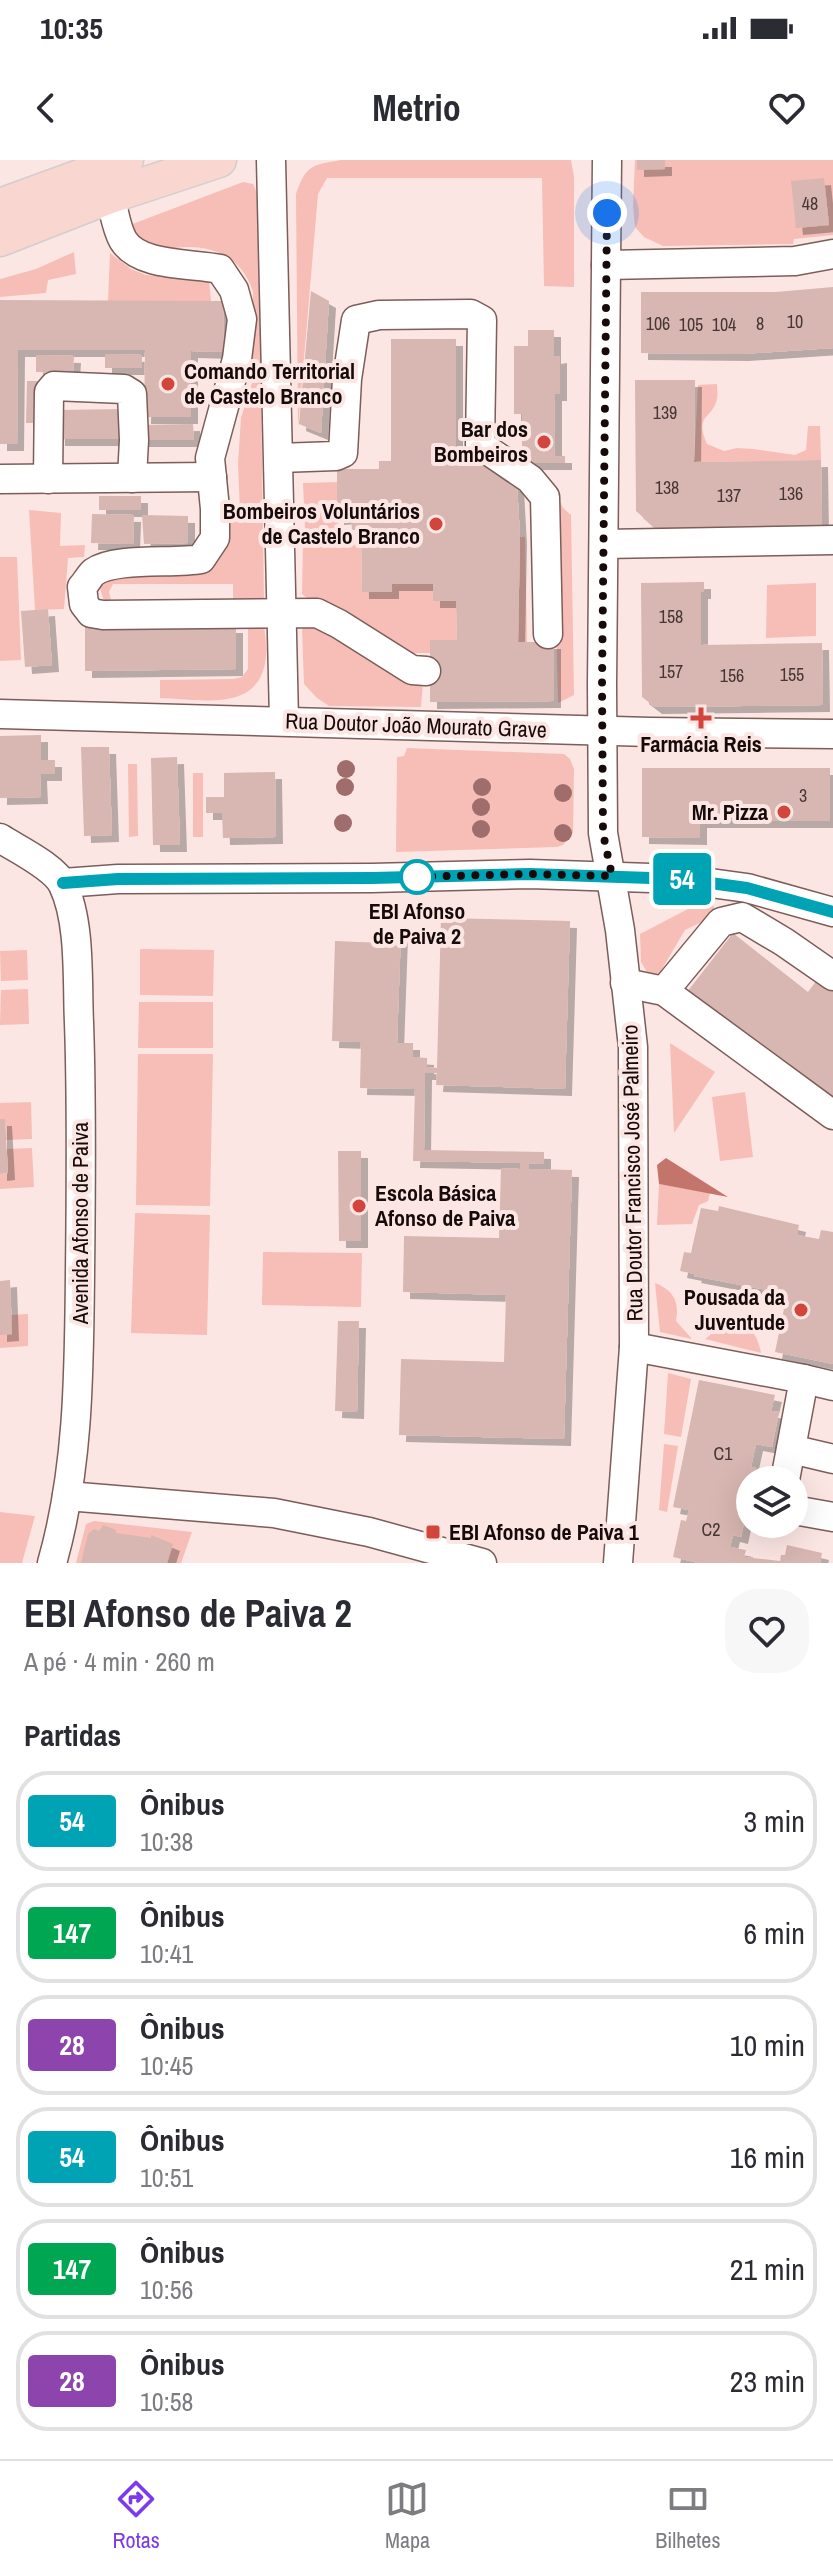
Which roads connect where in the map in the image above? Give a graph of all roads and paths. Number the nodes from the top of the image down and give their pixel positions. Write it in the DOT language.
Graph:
graph roads {
  1 [pos="126,160"];
  2 [pos="219,160"];
  3 [pos="271,160"];
  4 [pos="607,160"];
  5 [pos="110,196"];
  6 [pos="0,206"];
  7 [pos="0,239"];
  8 [pos="833,254"];
  9 [pos="606,265"];
  10 [pos="279,458"];
  11 [pos="212,477"];
  12 [pos="132,478"];
  13 [pos="0,479"];
  14 [pos="48,479"];
  15 [pos="833,540"];
  16 [pos="604,544"];
  17 [pos="282,614"];
  18 [pos="548,634"];
  19 [pos="426,671"];
  20 [pos="0,714"];
  21 [pos="284,720"];
  22 [pos="603,730"];
  23 [pos="833,734"];
  24 [pos="0,838"];
  25 [pos="612,876"];
  26 [pos="63,883"];
  27 [pos="833,912"];
  28 [pos="833,976"];
  29 [pos="625,983"];
  30 [pos="664,991"];
  31 [pos="833,1115"];
  32 [pos="634,1347"];
  33 [pos="804,1379"];
  34 [pos="833,1386"];
  35 [pos="791,1449"];
  36 [pos="833,1459"];
  37 [pos="788,1466"];
  38 [pos="67,1496"];
  39 [pos="808,1513"];
  40 [pos="833,1517"];
  41 [pos="52,1563"];
  42 [pos="482,1563"];
  43 [pos="618,1563"];
  1 -- 6 [label="main road"];
  2 -- 5 [label="main road"];
  3 -- 10 [label="street"];
  4 -- 9 [label="street, Rua Doutor Francisco José Palmeiro"];
  5 -- 7 [label="main road"];
  5 -- 11 [label="street"];
  8 -- 9 [label="street"];
  9 -- 16 [label="street, Rua Doutor Francisco José Palmeiro"];
  10 -- 17 [label="street"];
  10 -- 18 [label="street"];
  11 -- 12 [label="street"];
  11 -- 17 [label="street"];
  12 -- 14 [label="street"];
  12 -- 14 [label="street"];
  13 -- 14 [label="street"];
  15 -- 16 [label="street"];
  16 -- 22 [label="street, Rua Doutor Francisco José Palmeiro"];
  17 -- 19 [label="street"];
  17 -- 21 [label="street"];
  20 -- 21 [label="street, Rua Doutor João Mourato Grave"];
  21 -- 22 [label="street, Rua Doutor João Mourato Grave"];
  22 -- 23 [label="street, Rua Doutor João Mourato Grave"];
  22 -- 25 [label="street, Rua Doutor Francisco José Palmeiro"];
  24 -- 26 [label="street"];
  25 -- 26 [label="street"];
  25 -- 27 [label="street"];
  25 -- 29 [label="street, Rua Doutor Francisco José Palmeiro"];
  26 -- 38 [label="street, Avenida Afonso de Paiva"];
  28 -- 30 [label="street"];
  29 -- 30 [label="street"];
  29 -- 32 [label="street, Rua Doutor Francisco José Palmeiro"];
  30 -- 31 [label="street"];
  32 -- 33 [label="street"];
  32 -- 43 [label="street, Rua Doutor Francisco José Palmeiro"];
  33 -- 34 [label="street"];
  33 -- 35 [label="street"];
  35 -- 36 [label="street"];
  35 -- 37 [label="street"];
  38 -- 41 [label="street, Avenida Afonso de Paiva"];
  38 -- 42 [label="street"];
  39 -- 40 [label="street"];
}
